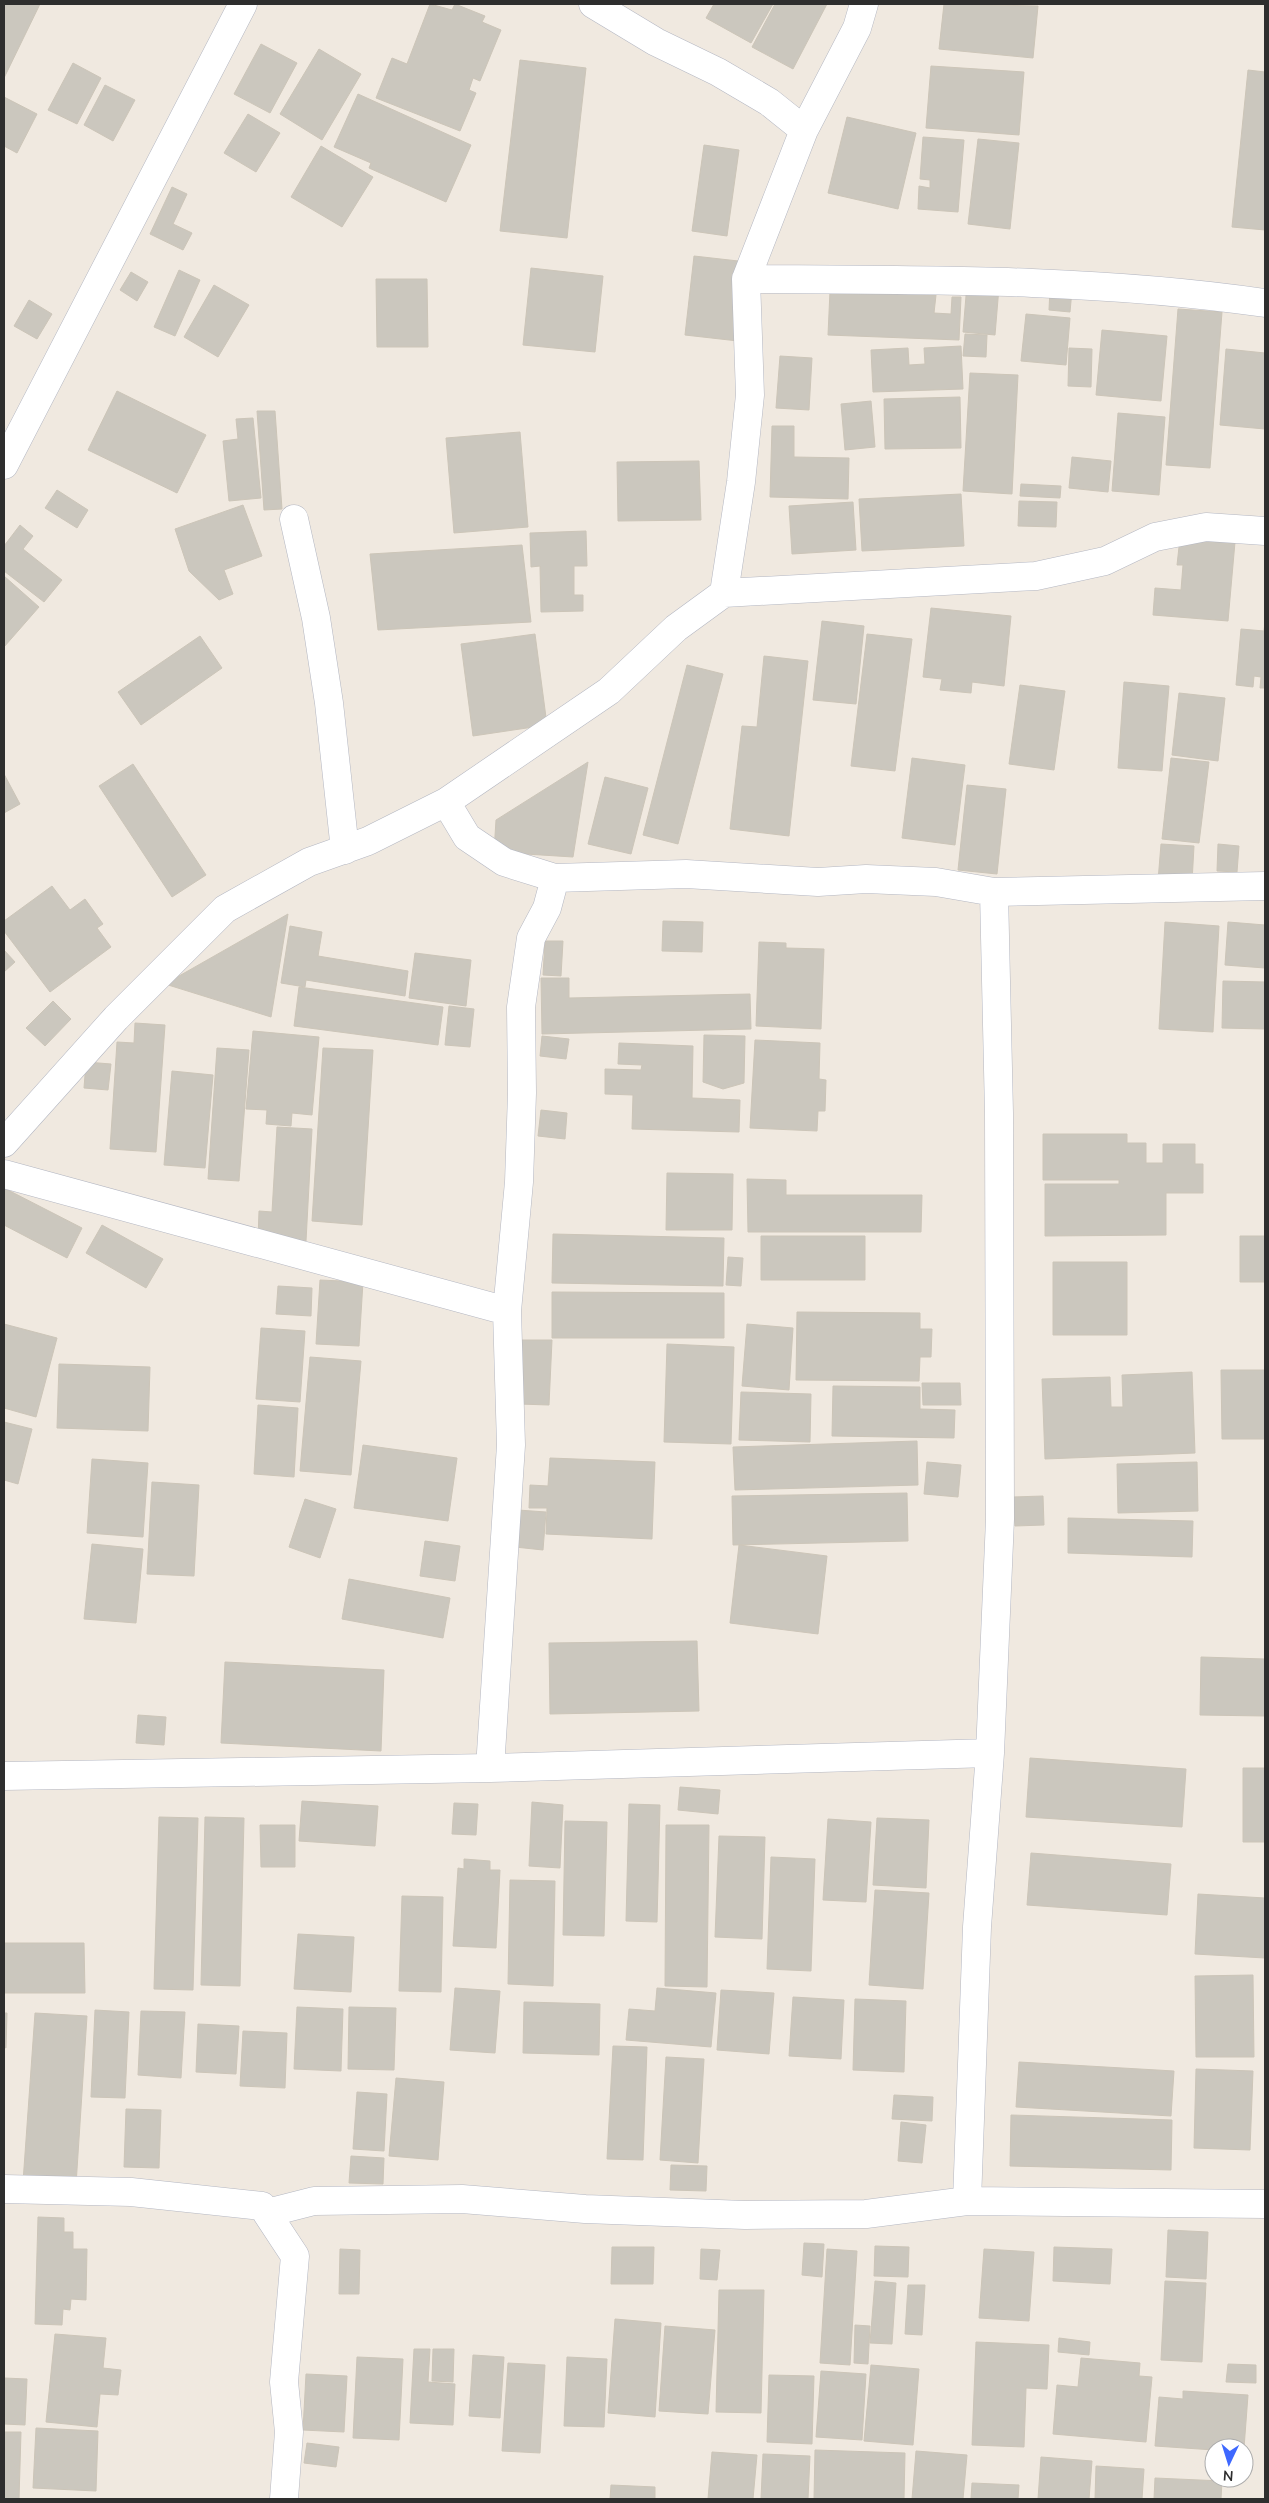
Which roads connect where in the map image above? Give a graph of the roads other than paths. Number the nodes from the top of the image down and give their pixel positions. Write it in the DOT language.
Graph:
graph roads {
  1 [pos="243,4"];
  2 [pos="593,4"];
  3 [pos="864,4"];
  4 [pos="804,130"];
  5 [pos="746,279"];
  6 [pos="1265,303"];
  7 [pos="4,465"];
  8 [pos="294,518"];
  9 [pos="1265,531"];
  10 [pos="724,593"];
  11 [pos="446,802"];
  12 [pos="344,850"];
  13 [pos="555,878"];
  14 [pos="1265,886"];
  15 [pos="994,892"];
  16 [pos="4,1143"];
  17 [pos="4,1174"];
  18 [pos="507,1311"];
  19 [pos="990,1753"];
  20 [pos="490,1768"];
  21 [pos="4,1776"];
  22 [pos="4,2189"];
  23 [pos="967,2200"];
  24 [pos="1265,2204"];
  25 [pos="267,2212"];
  26 [pos="284,2499"];
  1 -- 7 [label="street"];
  2 -- 4 [label="street"];
  3 -- 4 [label="street"];
  4 -- 5 [label="street"];
  5 -- 6 [label="street"];
  5 -- 10 [label="street"];
  8 -- 12 [label="street"];
  9 -- 10 [label="street"];
  10 -- 11 [label="street"];
  11 -- 12 [label="street"];
  11 -- 13 [label="street"];
  12 -- 16 [label="street"];
  13 -- 15 [label="street"];
  13 -- 18 [label="street"];
  14 -- 15 [label="street"];
  15 -- 19 [label="street"];
  17 -- 18 [label="street"];
  18 -- 20 [label="street"];
  19 -- 20 [label="street"];
  19 -- 23 [label="street"];
  20 -- 21 [label="street"];
  22 -- 25 [label="street"];
  23 -- 24 [label="street"];
  23 -- 25 [label="street"];
  25 -- 26 [label="street"];
}
